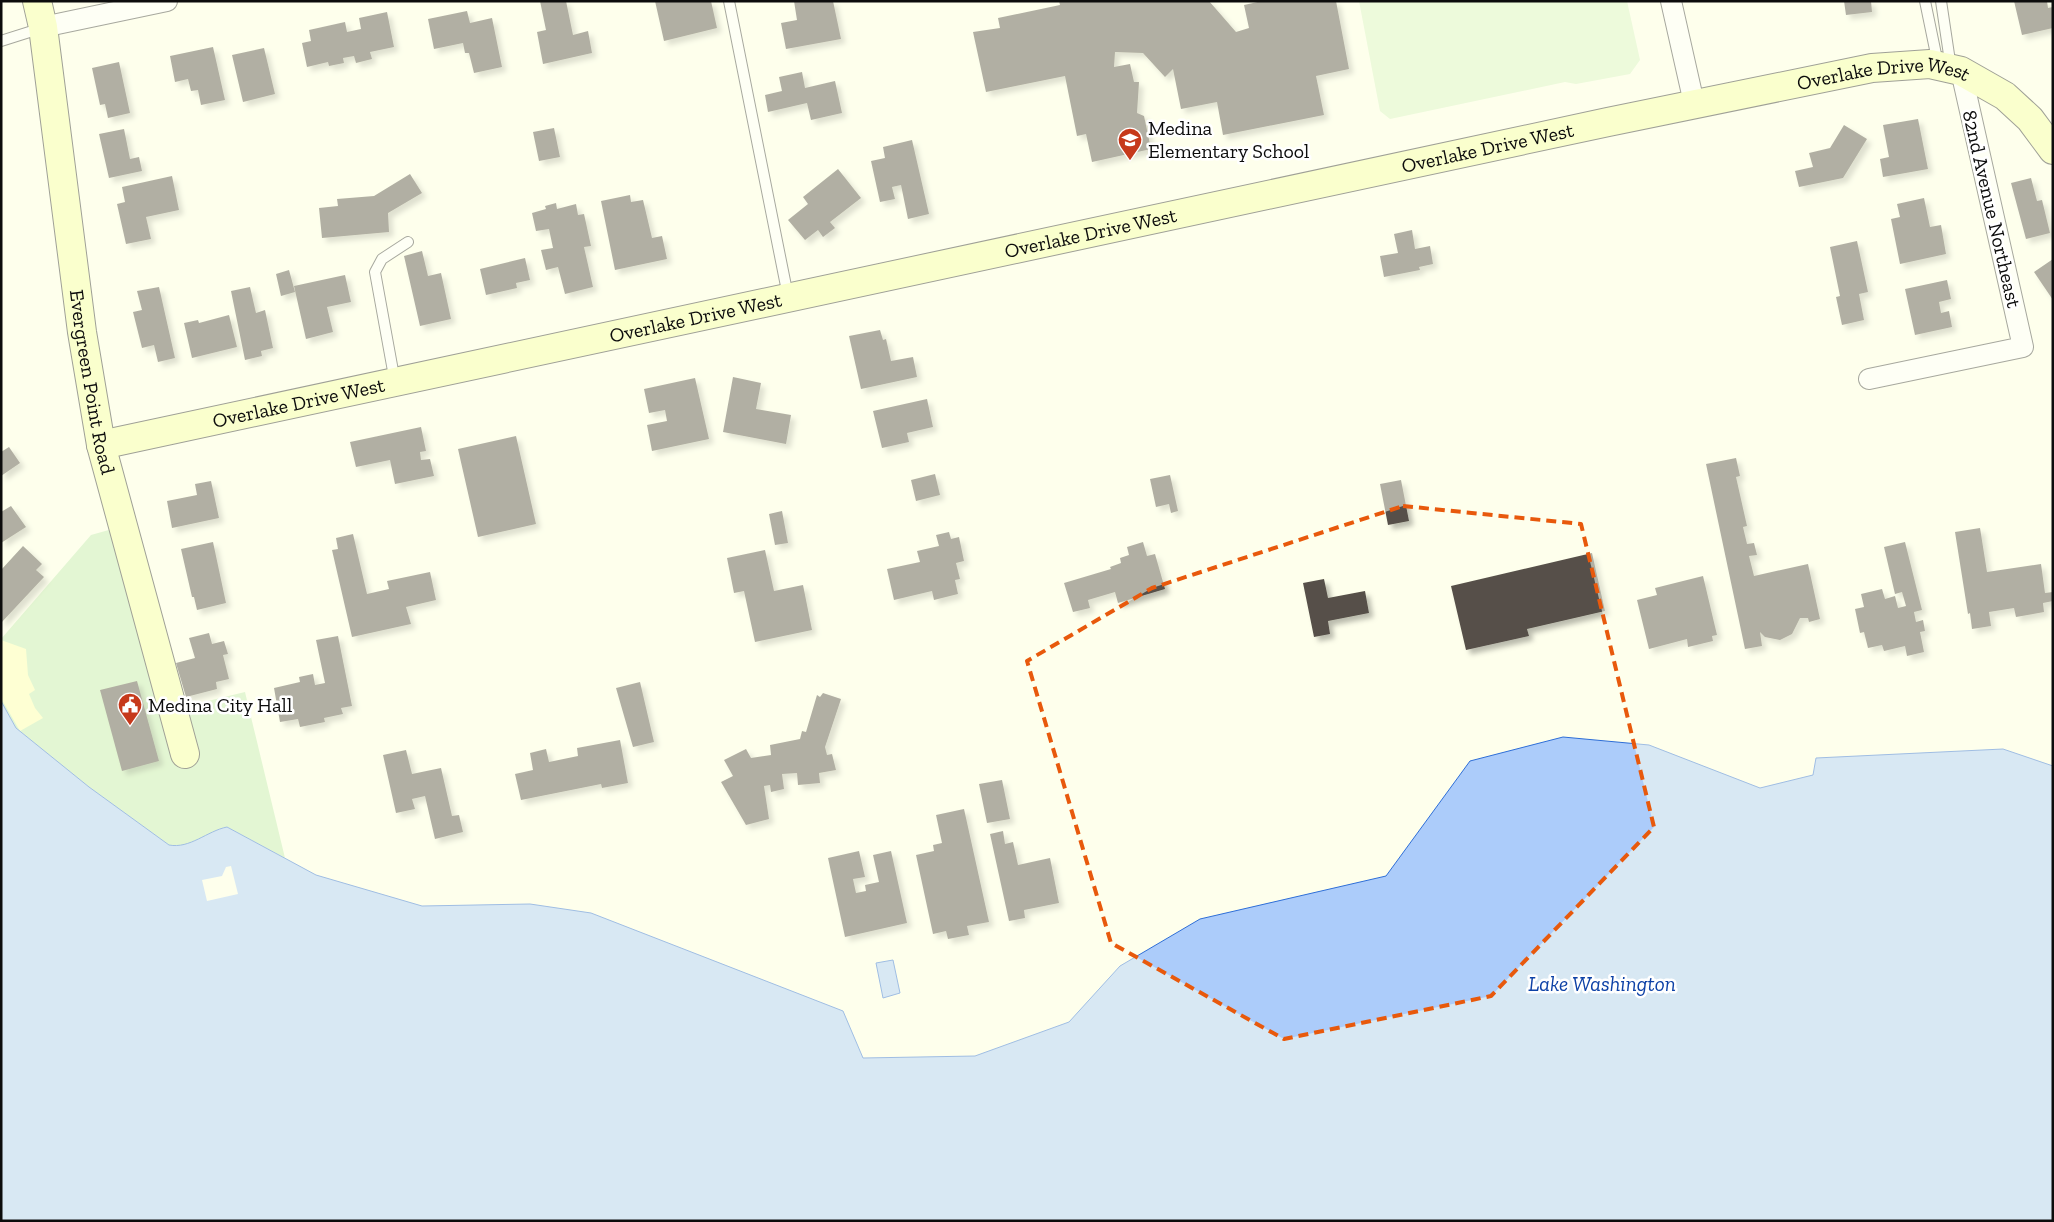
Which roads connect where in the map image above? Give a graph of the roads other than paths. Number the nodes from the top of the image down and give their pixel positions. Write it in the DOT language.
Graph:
graph roads {
  1 [pos="37,1"];
  2 [pos="167,1"];
  3 [pos="729,1"];
  4 [pos="1671,1"];
  5 [pos="1925,1"];
  6 [pos="1941,1"];
  7 [pos="43,27"];
  8 [pos="1,41"];
  9 [pos="1950,68"];
  10 [pos="1694,103"];
  11 [pos="2053,150"];
  12 [pos="408,242"];
  13 [pos="788,298"];
  14 [pos="1869,379"];
  15 [pos="395,383"];
  16 [pos="101,445"];
  17 [pos="185,754"];
  1 -- 7 [label="street, Evergreen Point Road"];
  2 -- 7 [label="street"];
  3 -- 13 [label="lane"];
  4 -- 10 [label="street"];
  5 -- 9 [label="lane"];
  6 -- 9 [label="lane"];
  7 -- 8 [label="lane"];
  7 -- 16 [label="street, Evergreen Point Road"];
  9 -- 10 [label="street, Overlake Drive West"];
  9 -- 11 [label="street, Overlake Drive West"];
  9 -- 14 [label="street, 82nd Avenue Northeast"];
  10 -- 13 [label="street, Overlake Drive West"];
  12 -- 15 [label="lane"];
  13 -- 15 [label="street, Overlake Drive West"];
  15 -- 16 [label="street, Overlake Drive West"];
  16 -- 17 [label="street, Evergreen Point Road"];
}
